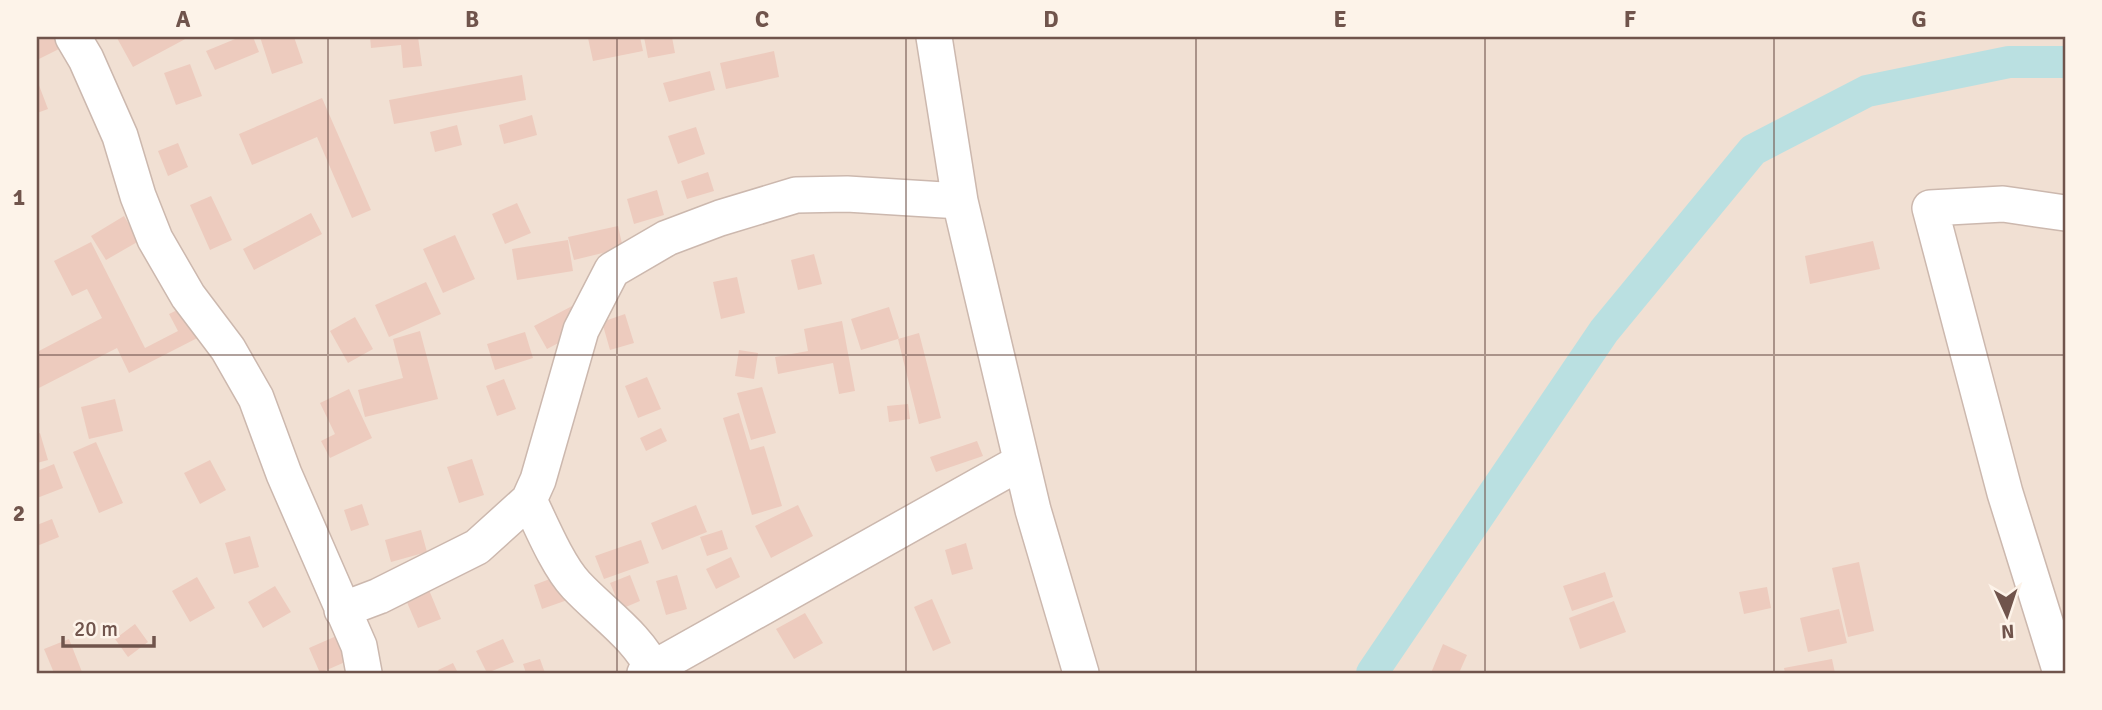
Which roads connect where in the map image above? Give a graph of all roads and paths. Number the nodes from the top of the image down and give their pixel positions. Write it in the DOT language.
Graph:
graph roads {
  1 [pos="74,37"];
  2 [pos="934,37"];
  3 [pos="960,201"];
  4 [pos="2065,213"];
  5 [pos="1021,462"];
  6 [pos="529,500"];
  7 [pos="342,610"];
  8 [pos="651,672"];
  9 [pos="364,673"];
  10 [pos="1081,673"];
  11 [pos="2061,673"];
  1 -- 7 [label="street"];
  2 -- 3 [label="street"];
  3 -- 5 [label="street"];
  3 -- 6 [label="street"];
  4 -- 11 [label="street"];
  5 -- 8 [label="street"];
  5 -- 10 [label="street"];
  6 -- 7 [label="street"];
  6 -- 8 [label="street"];
  7 -- 9 [label="street"];
}
